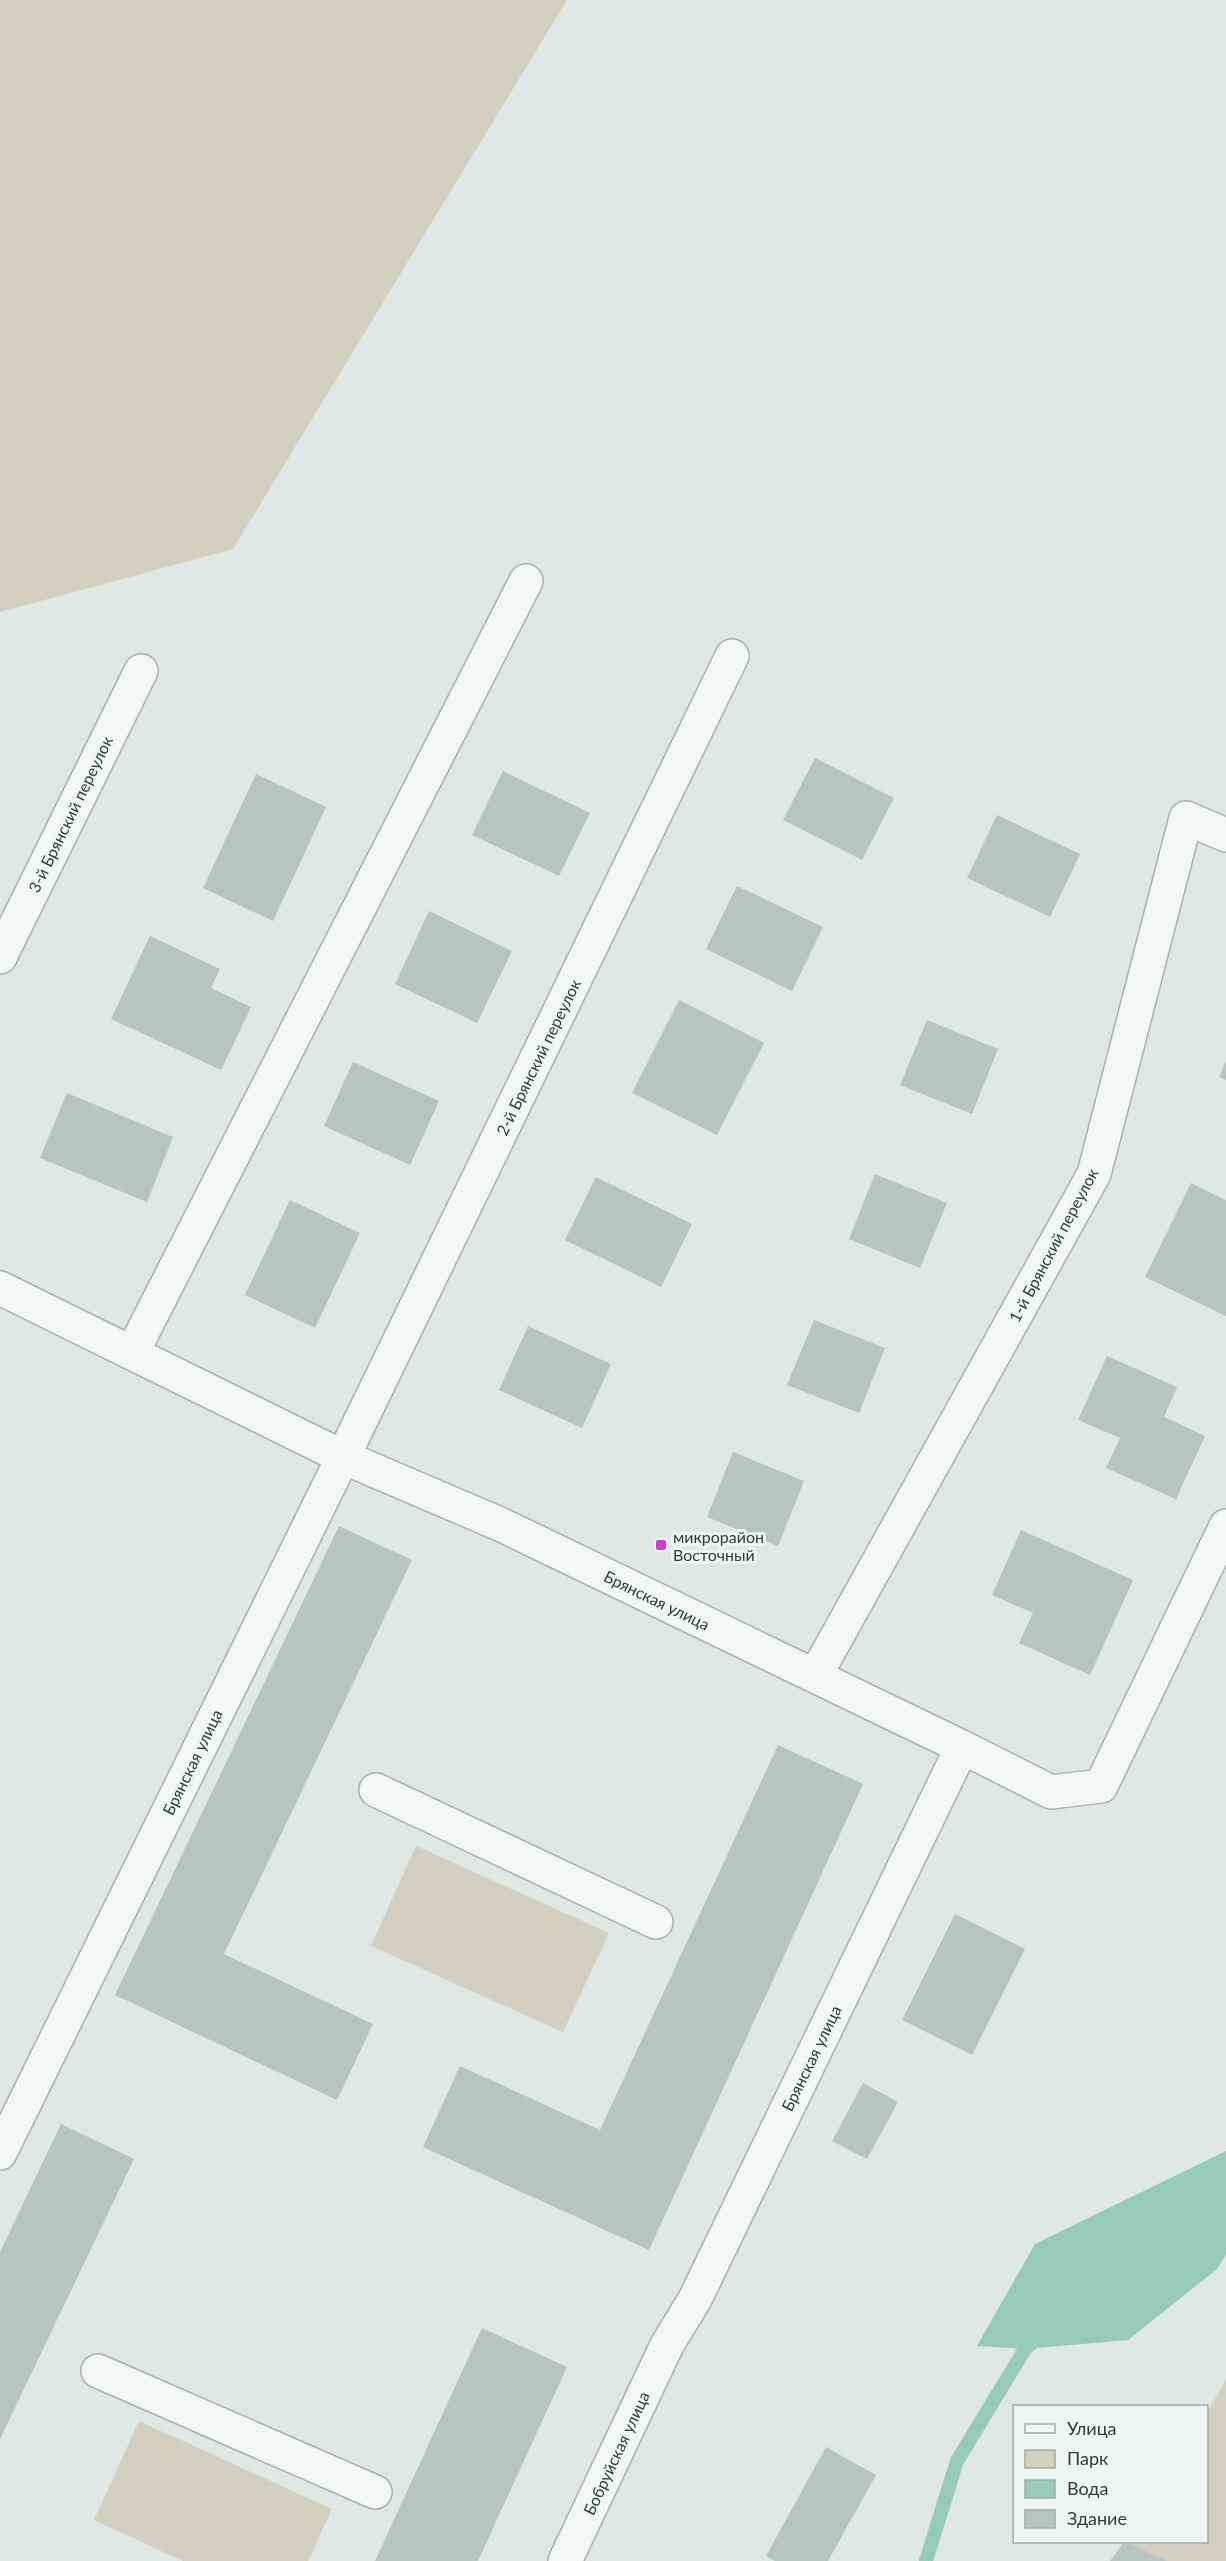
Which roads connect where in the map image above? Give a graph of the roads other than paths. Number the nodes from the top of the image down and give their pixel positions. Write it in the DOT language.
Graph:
graph roads {
  1 [pos="526,581"];
  2 [pos="732,656"];
  3 [pos="141,671"];
  4 [pos="1226,835"];
  5 [pos="0,957"];
  6 [pos="0,1288"];
  7 [pos="132,1353"];
  8 [pos="343,1457"];
  9 [pos="1226,1526"];
  10 [pos="815,1676"];
  11 [pos="962,1747"];
  12 [pos="376,1790"];
  13 [pos="656,1922"];
  14 [pos="0,2153"];
  15 [pos="668,2345"];
  16 [pos="98,2371"];
  17 [pos="375,2492"];
  18 [pos="564,2561"];
  1 -- 7 [label="street"];
  2 -- 8 [label="street, 2-й Брянский переулок"];
  3 -- 5 [label="street, 3-й Брянский переулок"];
  4 -- 10 [label="street, 1-й Брянский переулок"];
  6 -- 7 [label="street"];
  7 -- 8 [label="street"];
  8 -- 10 [label="street, Брянская улица"];
  8 -- 14 [label="street, Брянская улица"];
  9 -- 11 [label="street"];
  10 -- 11 [label="street, Брянская улица"];
  11 -- 15 [label="street, Брянская улица"];
  12 -- 13 [label="street"];
  15 -- 18 [label="street, Бобруйская улица"];
  16 -- 17 [label="street"];
}
